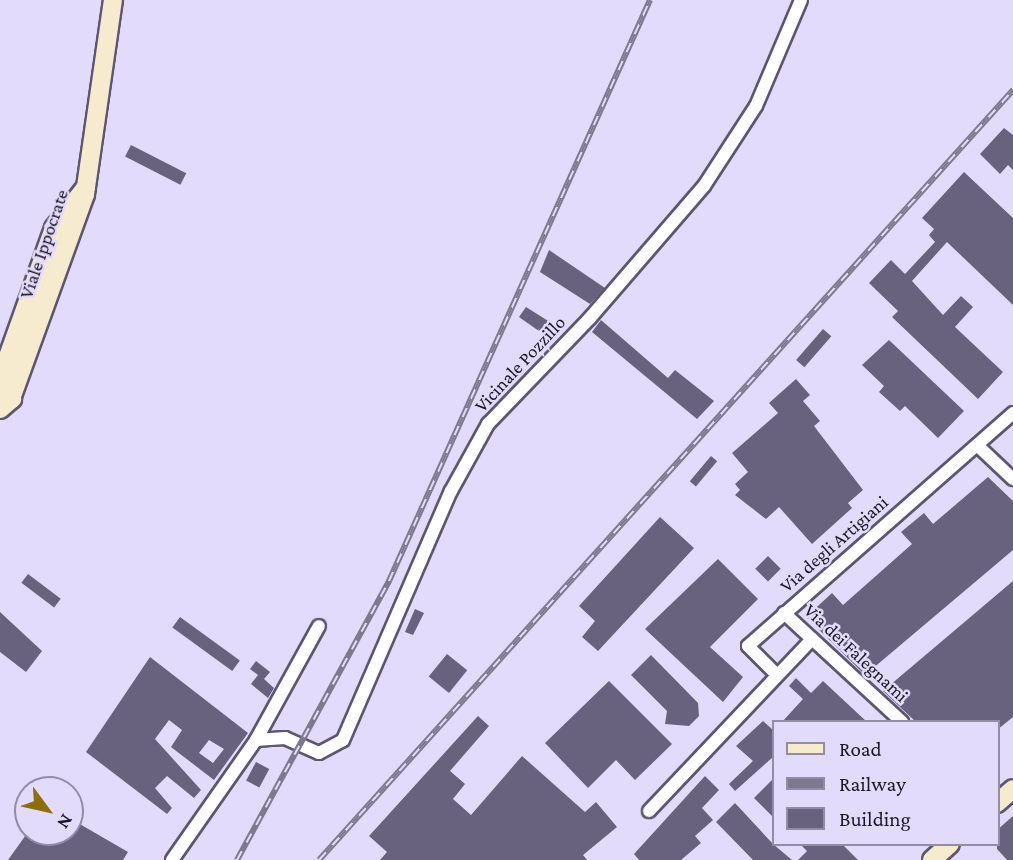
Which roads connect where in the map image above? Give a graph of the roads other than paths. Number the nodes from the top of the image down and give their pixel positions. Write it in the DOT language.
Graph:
graph roads {
  1 [pos="113,0"];
  2 [pos="801,0"];
  3 [pos="86,187"];
  4 [pos="0,379"];
  5 [pos="4,404"];
  6 [pos="1013,413"];
  7 [pos="978,446"];
  8 [pos="1013,479"];
  9 [pos="783,613"];
  10 [pos="319,626"];
  11 [pos="812,639"];
  12 [pos="777,676"];
  13 [pos="900,720"];
  14 [pos="256,740"];
  15 [pos="1013,789"];
  16 [pos="999,801"];
  17 [pos="649,811"];
  18 [pos="948,846"];
  19 [pos="172,860"];
  20 [pos="932,860"];
  1 -- 3 [label="street"];
  2 -- 14 [label="street, Vicinale Pozzillo"];
  3 -- 4 [label="street, Viale Ippocrate"];
  3 -- 5 [label="street, Viale Ippocrate"];
  6 -- 7 [label="street, Via degli Artigiani"];
  7 -- 8 [label="street"];
  7 -- 9 [label="street, Via degli Artigiani"];
  9 -- 11 [label="street, Via dei Falegnami"];
  9 -- 12 [label="street, Via degli Artigiani"];
  10 -- 14 [label="street"];
  11 -- 12 [label="street"];
  11 -- 13 [label="street, Via dei Falegnami"];
  12 -- 17 [label="street"];
  14 -- 19 [label="street"];
  15 -- 16 [label="street"];
  18 -- 20 [label="street"];
}
